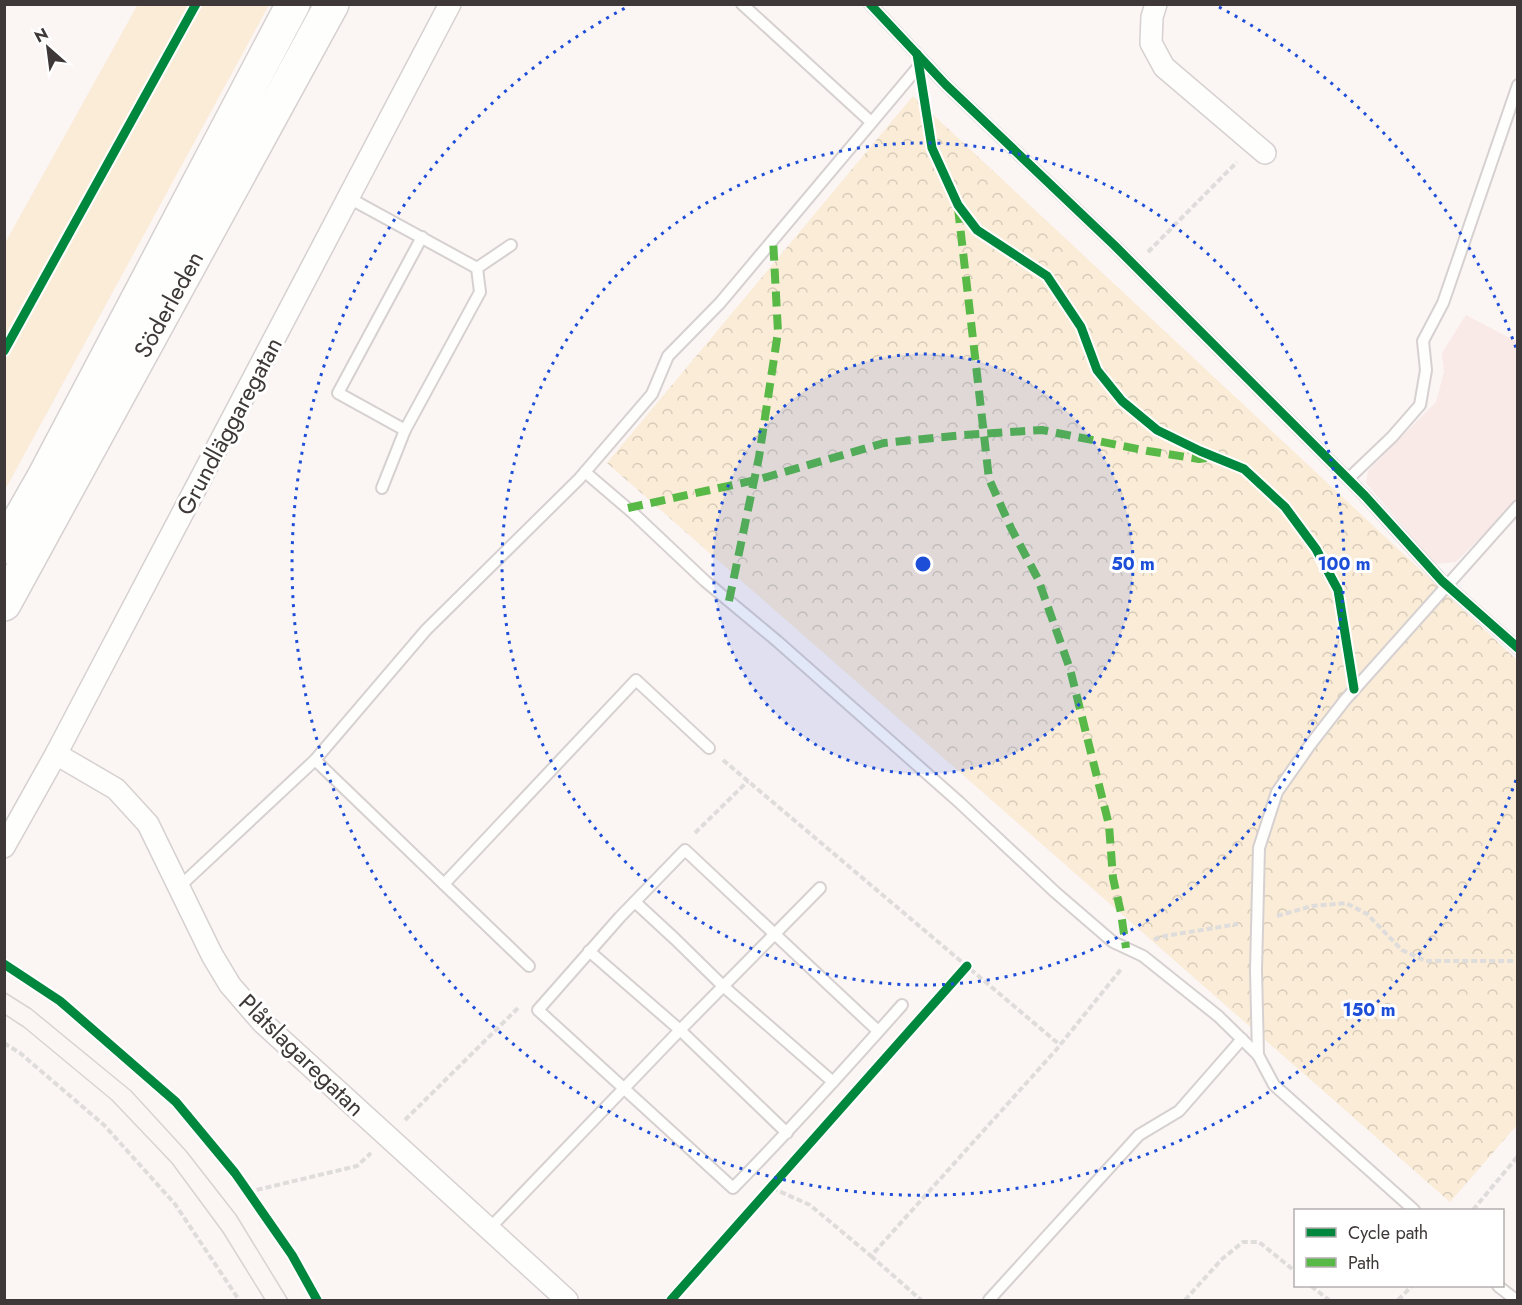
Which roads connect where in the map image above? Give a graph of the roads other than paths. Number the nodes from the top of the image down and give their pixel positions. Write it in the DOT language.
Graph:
graph roads {
  1 [pos="293,4"];
  2 [pos="332,4"];
  3 [pos="450,4"];
  4 [pos="742,4"];
  5 [pos="870,4"];
  6 [pos="1156,4"];
  7 [pos="919,66"];
  8 [pos="1518,85"];
  9 [pos="871,122"];
  10 [pos="1265,153"];
  11 [pos="349,198"];
  12 [pos="422,237"];
  13 [pos="511,245"];
  14 [pos="477,268"];
  15 [pos="405,430"];
  16 [pos="585,472"];
  17 [pos="1348,479"];
  18 [pos="382,488"];
  19 [pos="1518,506"];
  20 [pos="4,547"];
  21 [pos="1447,585"];
  22 [pos="4,604"];
  23 [pos="1518,648"];
  24 [pos="709,748"];
  25 [pos="56,754"];
  26 [pos="315,760"];
  27 [pos="4,847"];
  28 [pos="444,884"];
  29 [pos="820,888"];
  30 [pos="178,889"];
  31 [pos="635,902"];
  32 [pos="774,935"];
  33 [pos="590,951"];
  34 [pos="529,966"];
  35 [pos="723,986"];
  36 [pos="902,1005"];
  37 [pos="680,1030"];
  38 [pos="878,1031"];
  39 [pos="1242,1039"];
  40 [pos="1258,1055"];
  41 [pos="833,1082"];
  42 [pos="623,1089"];
  43 [pos="787,1133"];
  44 [pos="1413,1209"];
  45 [pos="489,1229"];
  46 [pos="1499,1287"];
  47 [pos="567,1300"];
  48 [pos="989,1300"];
  49 [pos="1516,1300"];
  1 -- 20 [label="highway, Söderleden"];
  2 -- 22 [label="highway, Söderleden"];
  3 -- 11 [label="street, Grundläggaregatan"];
  4 -- 9 [label="lane"];
  5 -- 17 [label="lane"];
  6 -- 10 [label="street"];
  7 -- 9 [label="lane"];
  8 -- 17 [label="lane"];
  9 -- 16 [label="lane"];
  11 -- 12 [label="lane"];
  11 -- 25 [label="street, Grundläggaregatan"];
  12 -- 14 [label="lane"];
  12 -- 15 [label="lane"];
  13 -- 14 [label="lane"];
  14 -- 15 [label="lane"];
  15 -- 18 [label="lane"];
  16 -- 26 [label="lane"];
  16 -- 39 [label="lane"];
  17 -- 21 [label="lane"];
  19 -- 21 [label="lane"];
  21 -- 23 [label="lane"];
  21 -- 40 [label="lane"];
  24 -- 28 [label="lane"];
  25 -- 27 [label="street, Grundläggaregatan"];
  25 -- 30 [label="street, Plåtslagaregatan"];
  26 -- 28 [label="lane"];
  26 -- 30 [label="lane"];
  28 -- 34 [label="lane"];
  29 -- 32 [label="lane"];
  30 -- 45 [label="street, Plåtslagaregatan"];
  31 -- 32 [label="lane"];
  31 -- 33 [label="lane"];
  31 -- 35 [label="lane"];
  32 -- 35 [label="lane"];
  32 -- 38 [label="lane"];
  33 -- 37 [label="lane"];
  33 -- 42 [label="lane"];
  35 -- 37 [label="lane"];
  35 -- 41 [label="lane"];
  36 -- 38 [label="lane"];
  37 -- 42 [label="lane"];
  37 -- 43 [label="lane"];
  38 -- 41 [label="lane"];
  39 -- 40 [label="lane"];
  39 -- 48 [label="lane"];
  40 -- 44 [label="lane"];
  41 -- 43 [label="lane"];
  42 -- 43 [label="lane"];
  42 -- 45 [label="lane"];
  45 -- 47 [label="street, Plåtslagaregatan"];
  46 -- 49 [label="lane"];
}
